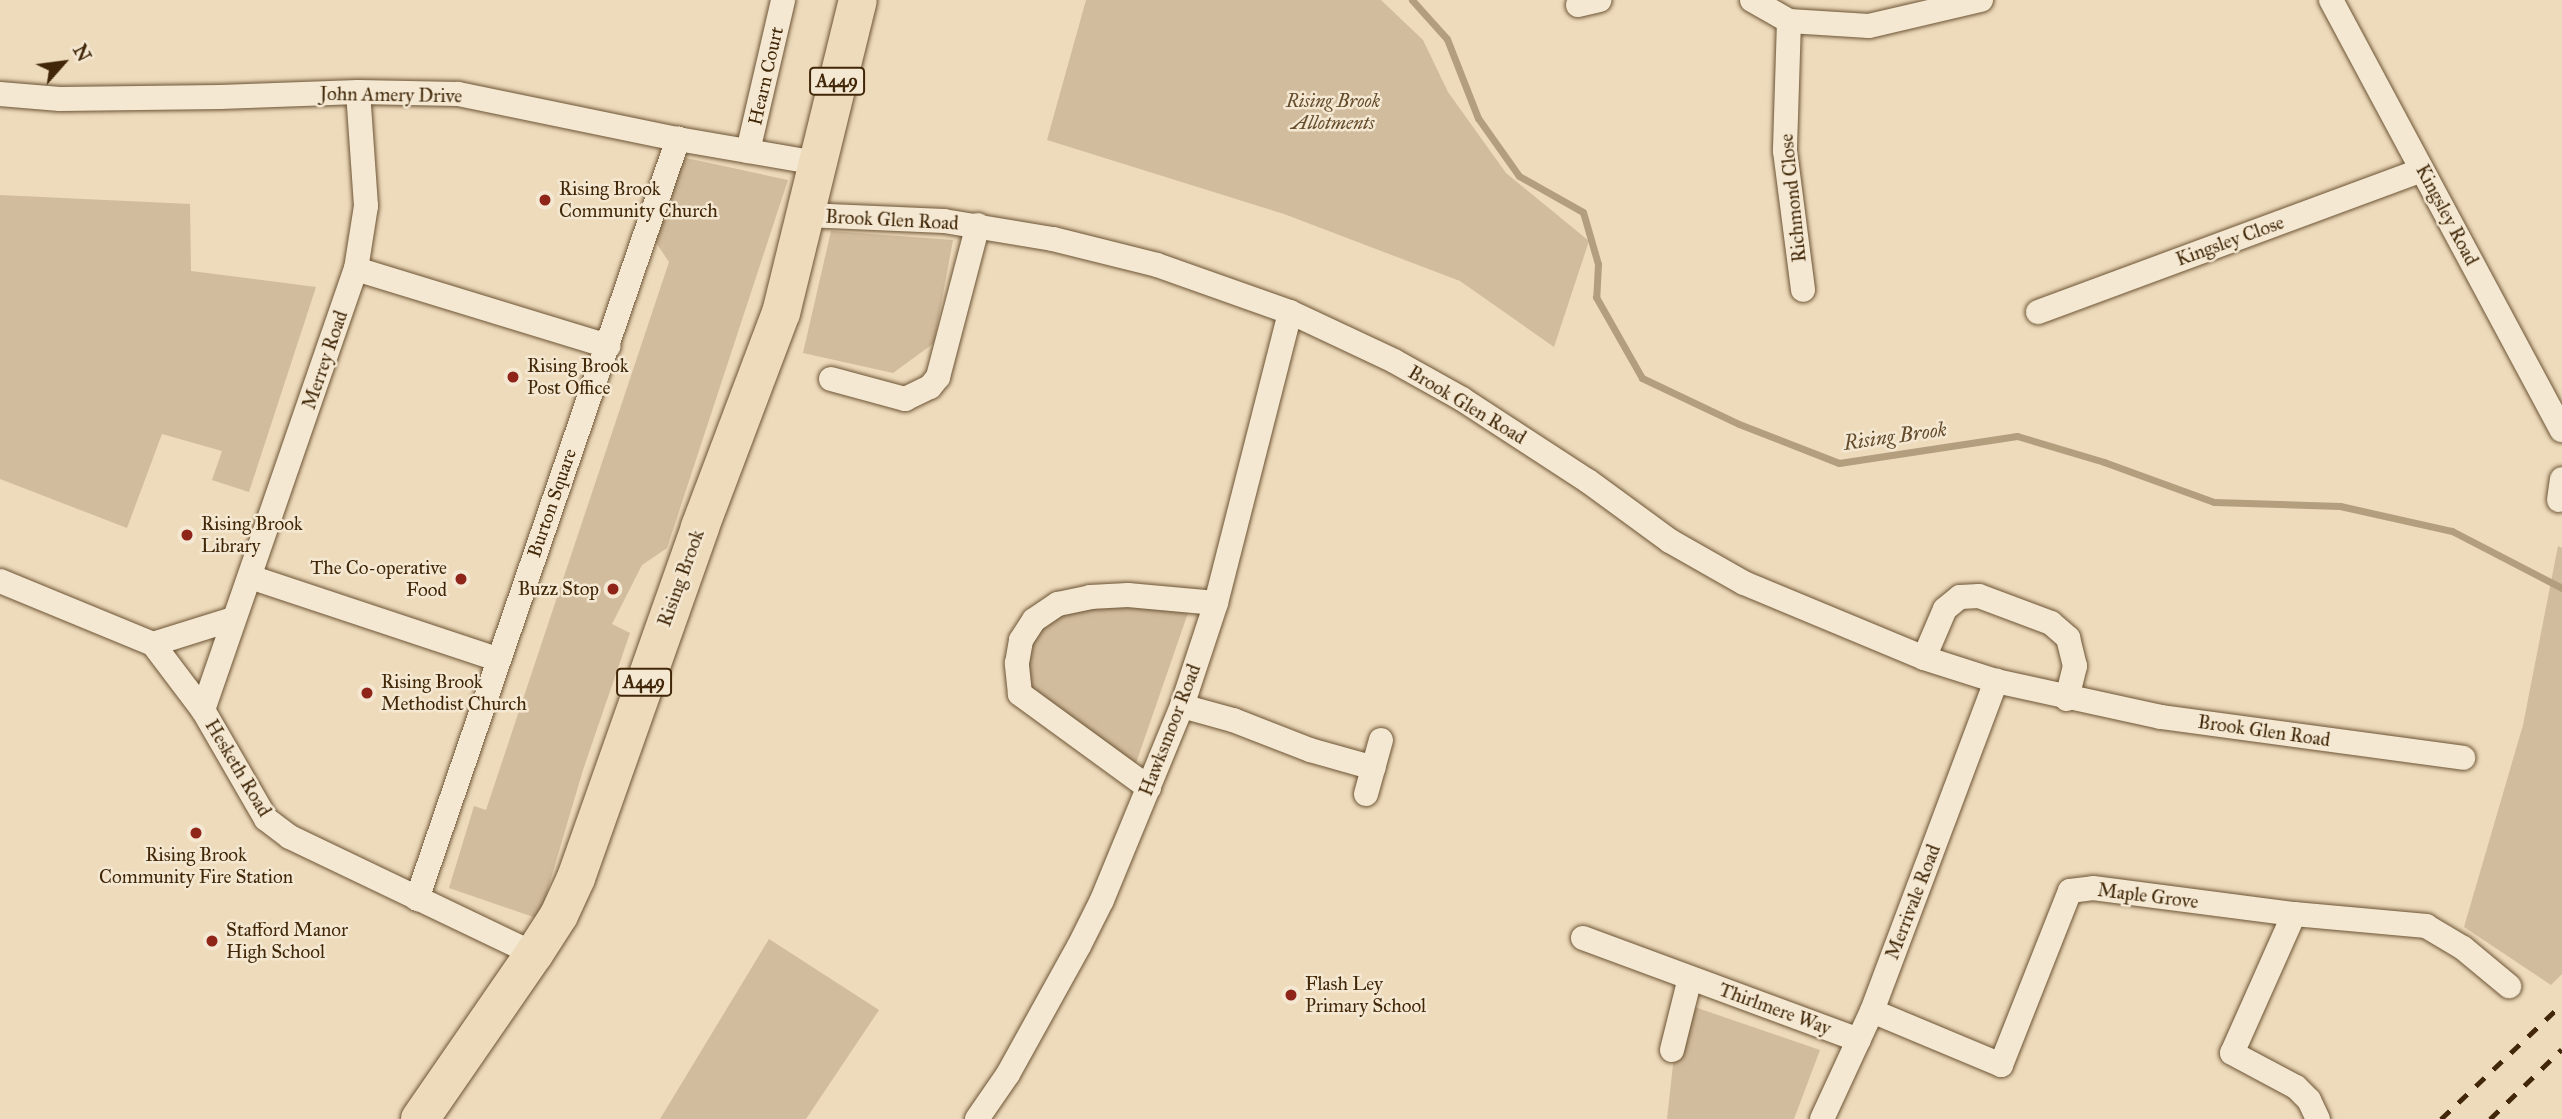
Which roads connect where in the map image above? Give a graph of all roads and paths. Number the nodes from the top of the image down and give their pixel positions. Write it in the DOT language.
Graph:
graph roads {
  1 [pos="783,0"];
  2 [pos="858,0"];
  3 [pos="1752,0"];
  4 [pos="1981,0"];
  5 [pos="2331,0"];
  6 [pos="1789,21"];
  7 [pos="358,92"];
  8 [pos="0,94"];
  9 [pos="678,139"];
  10 [pos="748,151"];
  11 [pos="817,163"];
  12 [pos="2422,170"];
  13 [pos="806,215"];
  14 [pos="978,225"];
  15 [pos="356,269"];
  16 [pos="1803,290"];
  17 [pos="1290,312"];
  18 [pos="2038,312"];
  19 [pos="608,346"];
  20 [pos="831,379"];
  21 [pos="2562,430"];
  22 [pos="250,577"];
  23 [pos="0,581"];
  24 [pos="1216,603"];
  25 [pos="233,619"];
  26 [pos="153,644"];
  27 [pos="1924,658"];
  28 [pos="499,660"];
  29 [pos="1996,681"];
  30 [pos="2067,699"];
  31 [pos="1182,706"];
  32 [pos="203,710"];
  33 [pos="1381,740"];
  34 [pos="2463,758"];
  35 [pos="1374,768"];
  36 [pos="1149,788"];
  37 [pos="1366,794"];
  38 [pos="417,899"];
  39 [pos="2294,914"];
  40 [pos="1583,938"];
  41 [pos="534,954"];
  42 [pos="1690,978"];
  43 [pos="2509,986"];
  44 [pos="1871,1011"];
  45 [pos="1859,1040"];
  46 [pos="1672,1050"];
  47 [pos="420,1119"];
  48 [pos="977,1119"];
  49 [pos="1822,1119"];
  50 [pos="2318,1119"];
  1 -- 10 [label="street, Hearn Court"];
  2 -- 11 [label="highway, Rising Brook / A449"];
  3 -- 6 [label="street"];
  4 -- 6 [label="street"];
  5 -- 12 [label="street, Kingsley Road"];
  6 -- 16 [label="street, Richmond Close"];
  7 -- 8 [label="street, John Amery Drive"];
  7 -- 9 [label="street, John Amery Drive"];
  7 -- 15 [label="street, Merrey Road"];
  9 -- 10 [label="street, John Amery Drive"];
  9 -- 19 [label="street, Burton Square"];
  10 -- 11 [label="street, John Amery Drive"];
  11 -- 13 [label="highway, Rising Brook / A449"];
  12 -- 18 [label="street, Kingsley Close"];
  12 -- 21 [label="street, Kingsley Road"];
  13 -- 14 [label="street, Brook Glen Road"];
  13 -- 41 [label="highway, Rising Brook / A449"];
  14 -- 17 [label="street, Brook Glen Road"];
  14 -- 20 [label="street, Brook Glen Road"];
  15 -- 19 [label="street"];
  15 -- 22 [label="street, Merrey Road"];
  17 -- 24 [label="street, Hawksmoor Road"];
  17 -- 27 [label="street, Brook Glen Road"];
  19 -- 28 [label="street, Burton Square"];
  22 -- 25 [label="street, Merrey Road"];
  22 -- 28 [label="street"];
  23 -- 26 [label="street"];
  24 -- 31 [label="street, Hawksmoor Road"];
  24 -- 36 [label="street"];
  25 -- 26 [label="street"];
  25 -- 32 [label="street, Merrey Road"];
  26 -- 32 [label="street, Hesketh Road"];
  27 -- 29 [label="street, Brook Glen Road"];
  27 -- 30 [label="street"];
  28 -- 38 [label="street, Burton Square"];
  29 -- 30 [label="street, Brook Glen Road"];
  29 -- 44 [label="street, Merrivale Road"];
  30 -- 34 [label="street, Brook Glen Road"];
  31 -- 35 [label="street"];
  31 -- 36 [label="street, Hawksmoor Road"];
  32 -- 38 [label="street, Hesketh Road"];
  33 -- 35 [label="street"];
  35 -- 37 [label="street"];
  36 -- 48 [label="street, Hawksmoor Road"];
  38 -- 41 [label="street, Hesketh Road"];
  39 -- 43 [label="street, Maple Grove"];
  39 -- 44 [label="street, Maple Grove"];
  39 -- 50 [label="street"];
  40 -- 42 [label="street, Thirlmere Way"];
  41 -- 47 [label="highway, Rising Brook / A449"];
  42 -- 45 [label="street, Thirlmere Way"];
  42 -- 46 [label="street"];
  44 -- 45 [label="street, Merrivale Road"];
  45 -- 49 [label="street, Merrivale Road"];
}
